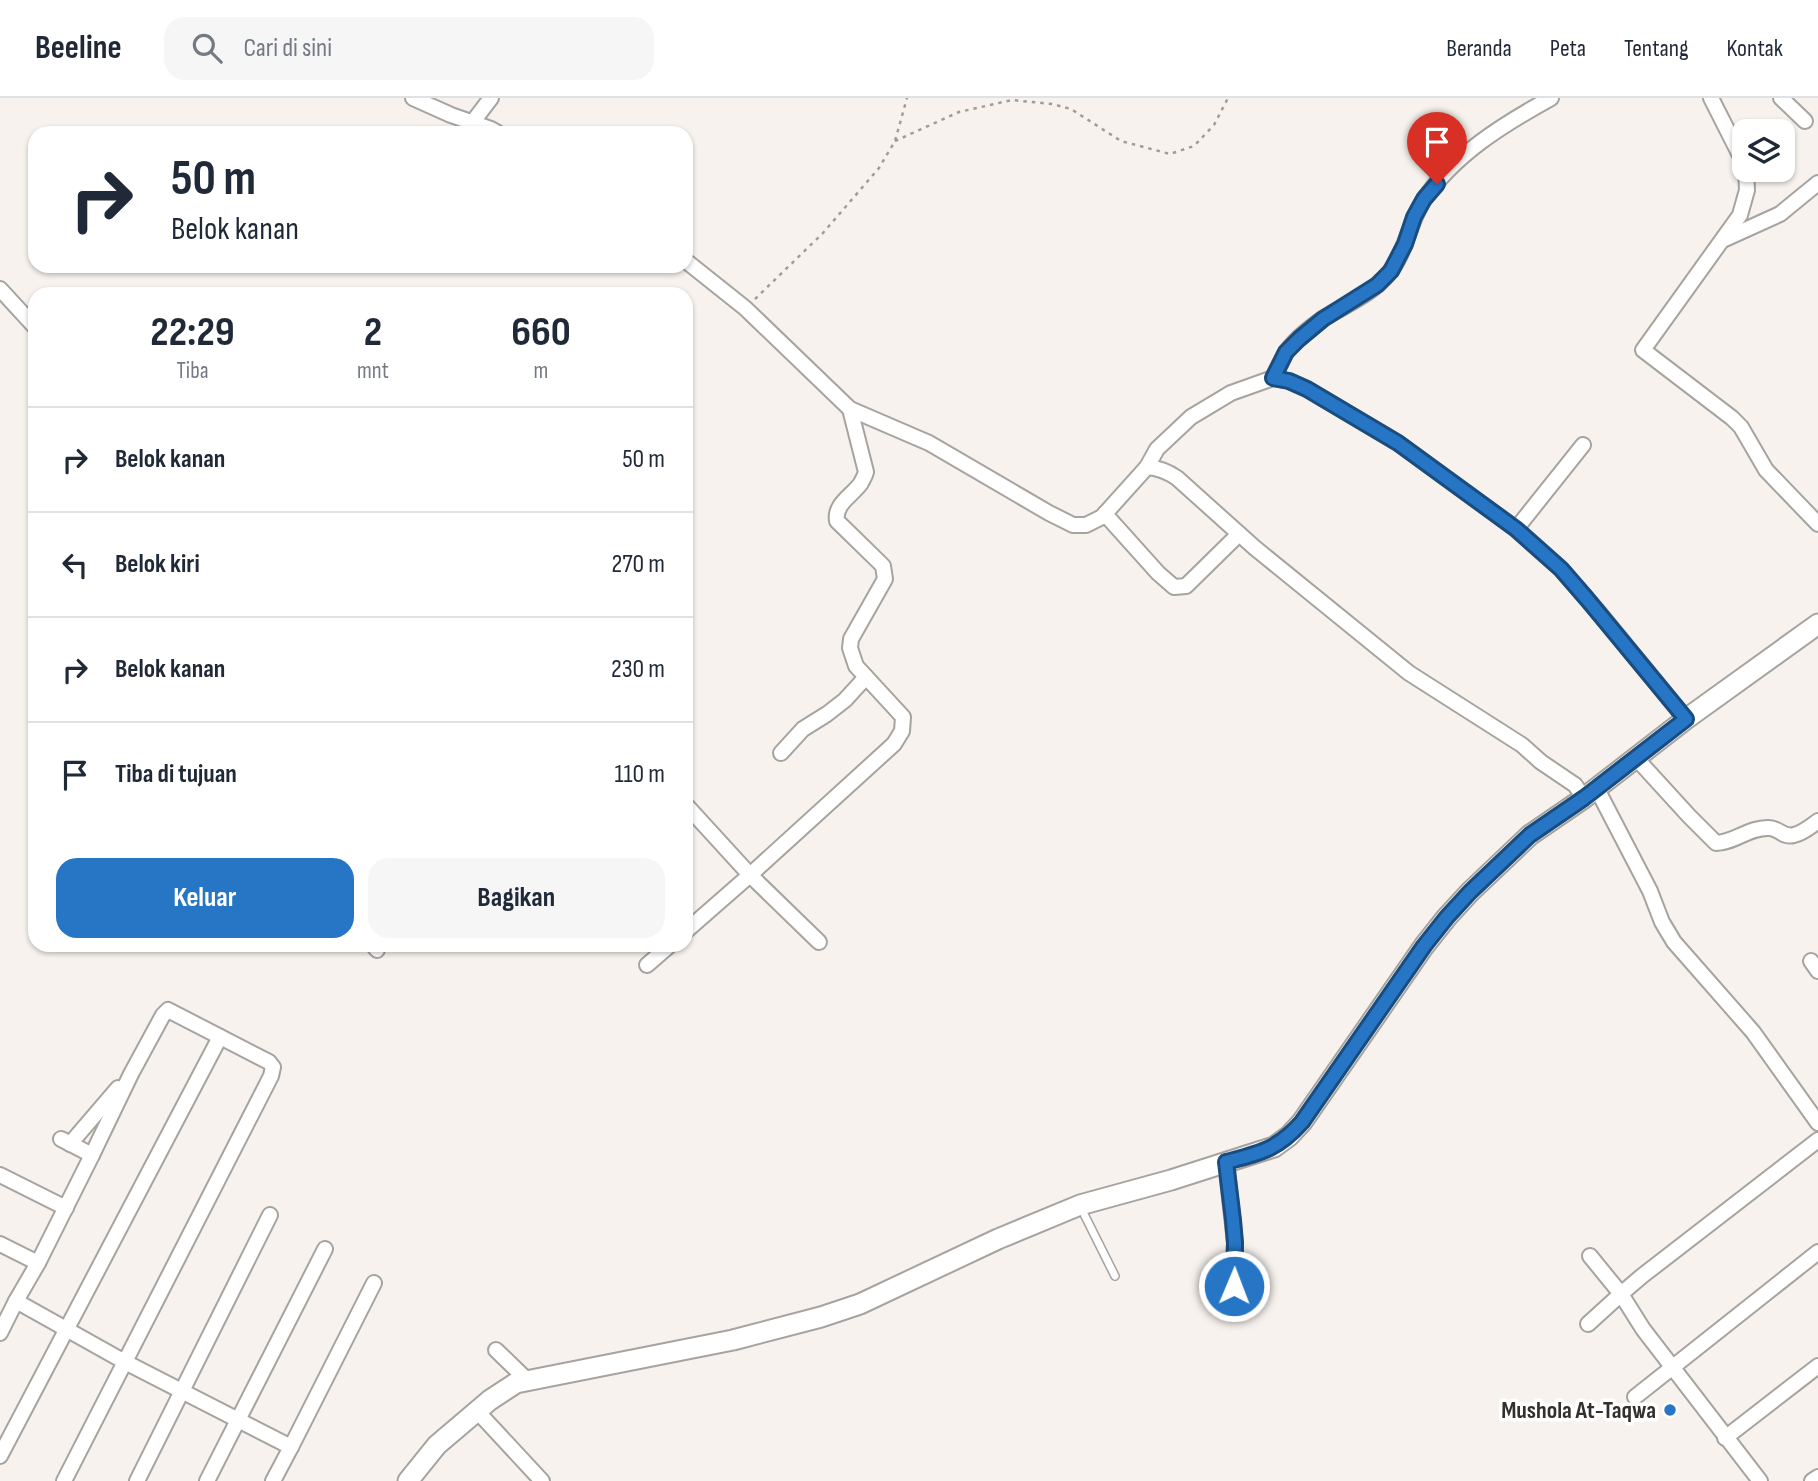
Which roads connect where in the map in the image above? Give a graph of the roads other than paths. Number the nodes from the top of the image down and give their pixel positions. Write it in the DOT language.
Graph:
graph roads {
  1 [pos="491,98"];
  2 [pos="1550,98"];
  3 [pos="1712,98"];
  4 [pos="1781,98"];
  5 [pos="417,99"];
  6 [pos="1805,121"];
  7 [pos="472,122"];
  8 [pos="483,126"];
  9 [pos="1732,138"];
  10 [pos="1747,182"];
  11 [pos="1818,183"];
  12 [pos="1723,239"];
  13 [pos="693,267"];
  14 [pos="0,289"];
  15 [pos="28,319"];
  16 [pos="1273,378"];
  17 [pos="850,409"];
  18 [pos="1583,445"];
  19 [pos="1147,467"];
  20 [pos="1105,514"];
  21 [pos="1818,524"];
  22 [pos="1516,529"];
  23 [pos="1239,534"];
  24 [pos="1818,624"];
  25 [pos="866,677"];
  26 [pos="1686,719"];
  27 [pos="781,752"];
  28 [pos="1636,758"];
  29 [pos="1591,793"];
  30 [pos="693,813"];
  31 [pos="1818,821"];
  32 [pos="750,875"];
  33 [pos="693,925"];
  34 [pos="819,942"];
  35 [pos="662,952"];
  36 [pos="647,965"];
  37 [pos="220,1037"];
  38 [pos="131,1074"];
  39 [pos="1818,1123"];
  40 [pos="1818,1140"];
  41 [pos="92,1155"];
  42 [pos="1226,1162"];
  43 [pos="0,1175"];
  44 [pos="1080,1205"];
  45 [pos="66,1208"];
  46 [pos="270,1215"];
  47 [pos="0,1244"];
  48 [pos="325,1249"];
  49 [pos="1818,1252"];
  50 [pos="1590,1256"];
  51 [pos="38,1263"];
  52 [pos="1115,1276"];
  53 [pos="374,1283"];
  54 [pos="1621,1294"];
  55 [pos="16,1301"];
  56 [pos="1232,1309"];
  57 [pos="1588,1324"];
  58 [pos="2,1326"];
  59 [pos="67,1329"];
  60 [pos="496,1350"];
  61 [pos="125,1362"];
  62 [pos="1671,1367"];
  63 [pos="1818,1367"];
  64 [pos="527,1380"];
  65 [pos="183,1391"];
  66 [pos="1635,1396"];
  67 [pos="477,1411"];
  68 [pos="238,1419"];
  69 [pos="1726,1438"];
  70 [pos="291,1447"];
  71 [pos="0,1456"];
  72 [pos="1818,1477"];
  73 [pos="64,1481"];
  74 [pos="137,1481"];
  75 [pos="207,1481"];
  76 [pos="273,1481"];
  77 [pos="408,1481"];
  78 [pos="542,1481"];
  79 [pos="1760,1481"];
  80 [pos="1812,1481"];
  1 -- 7 [label="street"];
  2 -- 16 [label="street"];
  3 -- 9 [label="street"];
  4 -- 6 [label="street"];
  5 -- 7 [label="street"];
  7 -- 8 [label="street"];
  10 -- 12 [label="street"];
  11 -- 12 [label="street"];
  12 -- 21 [label="street"];
  13 -- 17 [label="street"];
  14 -- 15 [label="street"];
  16 -- 19 [label="street"];
  16 -- 22 [label="street"];
  17 -- 20 [label="street"];
  17 -- 25 [label="street"];
  18 -- 22 [label="street"];
  19 -- 20 [label="street"];
  19 -- 23 [label="street"];
  20 -- 23 [label="street"];
  22 -- 26 [label="street"];
  23 -- 29 [label="street"];
  24 -- 26 [label="street"];
  25 -- 27 [label="street"];
  25 -- 32 [label="street"];
  26 -- 28 [label="street"];
  28 -- 29 [label="street"];
  28 -- 31 [label="street"];
  29 -- 39 [label="street"];
  29 -- 42 [label="street"];
  30 -- 32 [label="street"];
  32 -- 33 [label="street"];
  32 -- 34 [label="street"];
  35 -- 36 [label="street"];
  37 -- 38 [label="street"];
  37 -- 59 [label="street"];
  37 -- 61 [label="street"];
  38 -- 41 [label="street"];
  38 -- 41 [label="street"];
  40 -- 54 [label="street"];
  41 -- 45 [label="street"];
  42 -- 44 [label="street"];
  42 -- 56 [label="street"];
  43 -- 45 [label="street"];
  44 -- 52 [label="lane"];
  44 -- 64 [label="street"];
  45 -- 51 [label="street"];
  46 -- 65 [label="street"];
  47 -- 51 [label="street"];
  48 -- 68 [label="street"];
  49 -- 62 [label="street"];
  50 -- 54 [label="street"];
  51 -- 55 [label="street"];
  53 -- 70 [label="street"];
  54 -- 57 [label="street"];
  54 -- 62 [label="street"];
  55 -- 58 [label="street"];
  55 -- 59 [label="street"];
  59 -- 61 [label="street"];
  59 -- 71 [label="street"];
  60 -- 64 [label="street"];
  61 -- 65 [label="street"];
  61 -- 73 [label="street"];
  62 -- 66 [label="street"];
  62 -- 69 [label="street"];
  63 -- 69 [label="street"];
  64 -- 67 [label="street"];
  65 -- 68 [label="street"];
  65 -- 74 [label="street"];
  67 -- 77 [label="street"];
  67 -- 78 [label="street"];
  68 -- 70 [label="street"];
  68 -- 75 [label="street"];
  69 -- 79 [label="street"];
  70 -- 76 [label="street"];
  72 -- 80 [label="street"];
}
